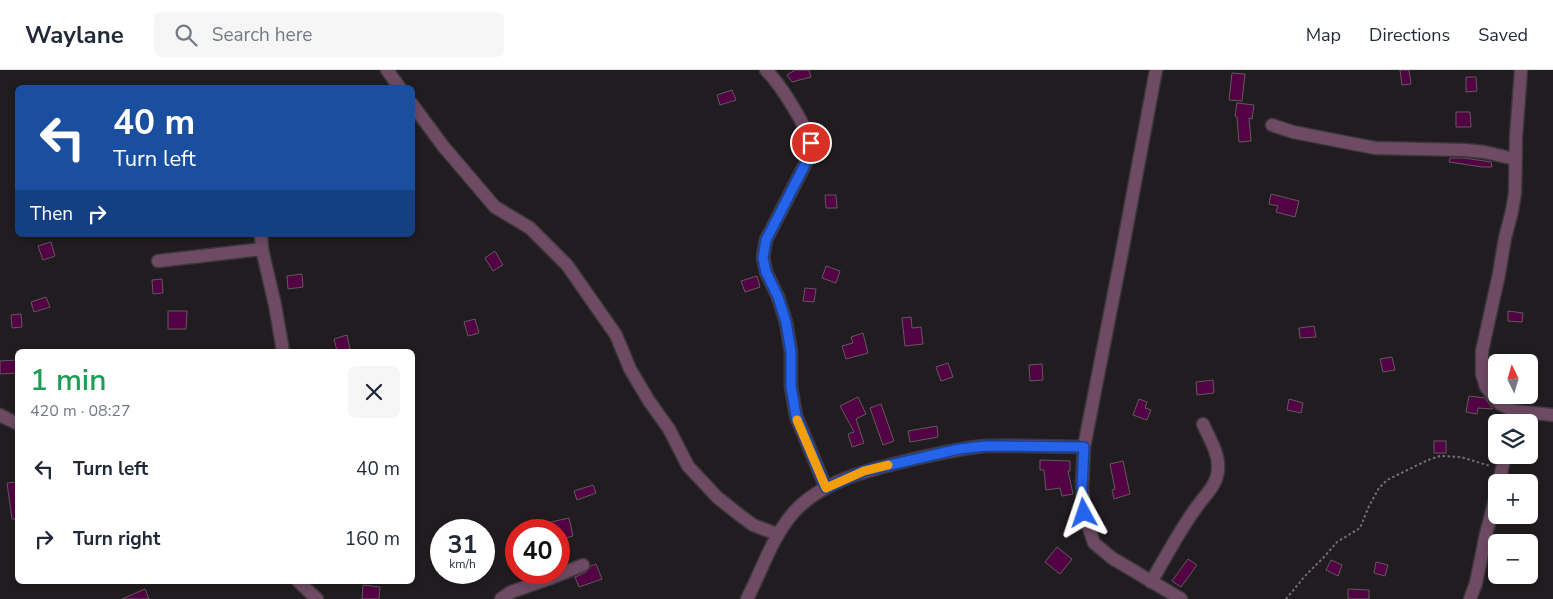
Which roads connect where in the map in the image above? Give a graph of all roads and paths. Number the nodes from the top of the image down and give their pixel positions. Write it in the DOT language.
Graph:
graph roads {
  1 [pos="386,70"];
  2 [pos="766,70"];
  3 [pos="1156,70"];
  4 [pos="1521,70"];
  5 [pos="398,85"];
  6 [pos="415,108"];
  7 [pos="1272,125"];
  8 [pos="1515,159"];
  9 [pos="262,237"];
  10 [pos="262,249"];
  11 [pos="158,261"];
  12 [pos="283,349"];
  13 [pos="1510,414"];
  14 [pos="0,415"];
  15 [pos="1553,415"];
  16 [pos="1538,416"];
  17 [pos="15,422"];
  18 [pos="1203,424"];
  19 [pos="1084,447"];
  20 [pos="1496,474"];
  21 [pos="826,488"];
  22 [pos="1489,524"];
  23 [pos="777,534"];
  24 [pos="583,565"];
  25 [pos="1151,582"];
  26 [pos="301,584"];
  27 [pos="1173,597"];
  28 [pos="317,599"];
  29 [pos="502,599"];
  30 [pos="747,599"];
  31 [pos="1286,599"];
  32 [pos="1470,599"];
  1 -- 5 [label="street"];
  2 -- 21 [label="street"];
  3 -- 19 [label="street"];
  4 -- 8 [label="street"];
  6 -- 23 [label="street"];
  7 -- 8 [label="street"];
  8 -- 13 [label="street"];
  9 -- 10 [label="street"];
  10 -- 11 [label="street"];
  10 -- 12 [label="street"];
  14 -- 17 [label="street"];
  15 -- 16 [label="street"];
  18 -- 25 [label="street"];
  19 -- 21 [label="street"];
  19 -- 25 [label="street"];
  20 -- 31 [label="path"];
  21 -- 23 [label="street"];
  22 -- 32 [label="street"];
  23 -- 30 [label="street"];
  24 -- 29 [label="street"];
  25 -- 27 [label="street"];
  26 -- 28 [label="street"];
}
